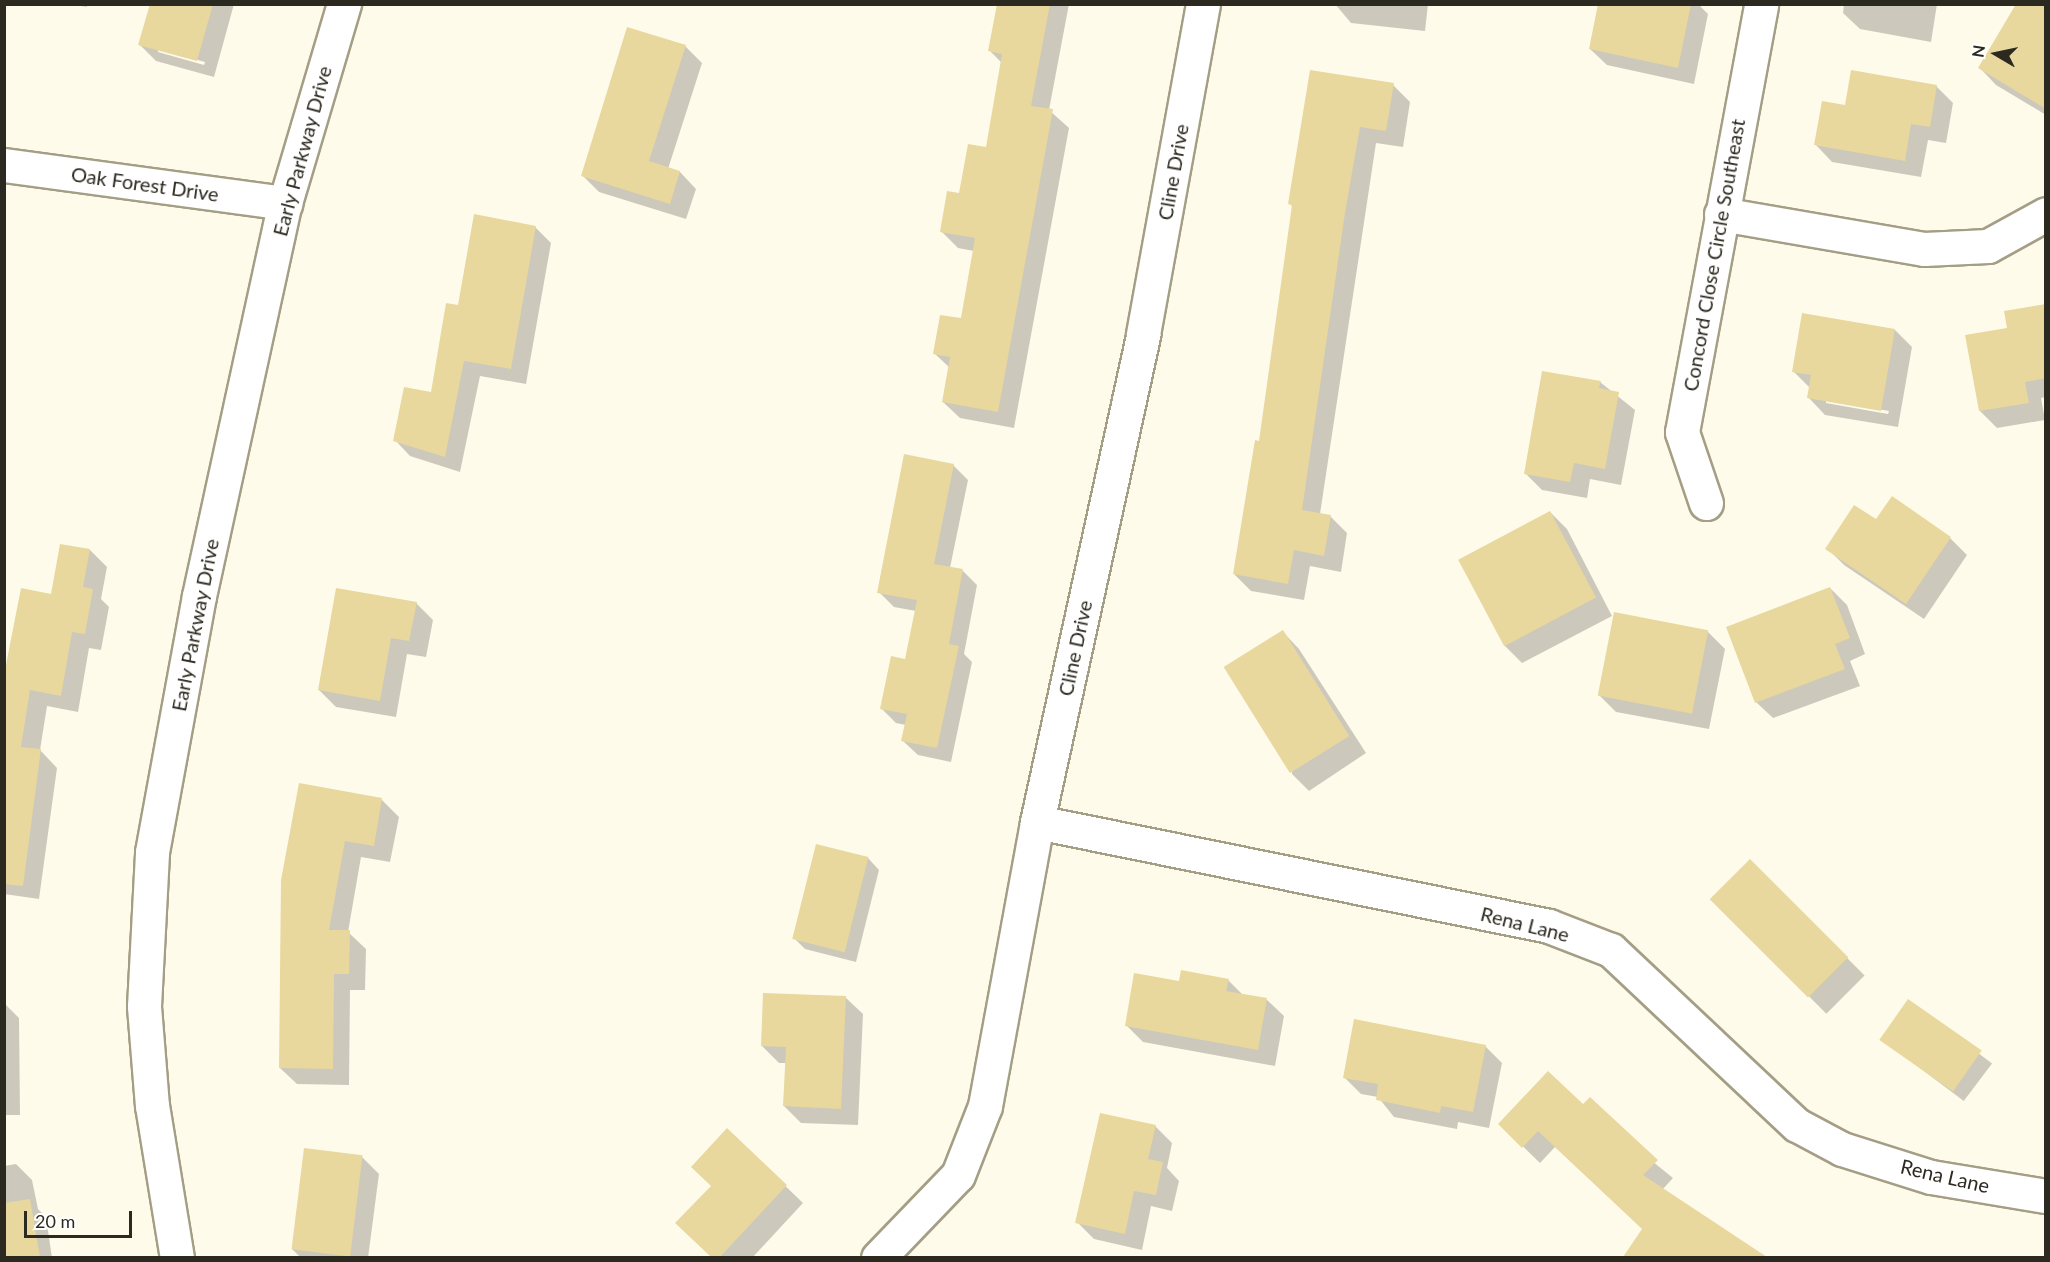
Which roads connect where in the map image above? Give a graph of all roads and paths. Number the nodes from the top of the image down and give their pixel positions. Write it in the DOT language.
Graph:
graph roads {
  1 [pos="344,4"];
  2 [pos="1203,4"];
  3 [pos="1761,4"];
  4 [pos="4,165"];
  5 [pos="285,203"];
  6 [pos="1721,214"];
  7 [pos="2046,214"];
  8 [pos="1706,503"];
  9 [pos="1037,822"];
  10 [pos="2046,1196"];
  11 [pos="177,1257"];
  12 [pos="878,1257"];
  1 -- 5 [label="street, Early Parkway Drive"];
  2 -- 9 [label="street, Cline Drive"];
  3 -- 6 [label="street, Concord Close Circle Southeast"];
  4 -- 5 [label="street, Oak Forest Drive"];
  5 -- 11 [label="street, Early Parkway Drive"];
  6 -- 7 [label="street"];
  6 -- 8 [label="street, Concord Close Circle Southeast"];
  9 -- 10 [label="street, Rena Lane"];
  9 -- 12 [label="street, Cline Drive"];
}
